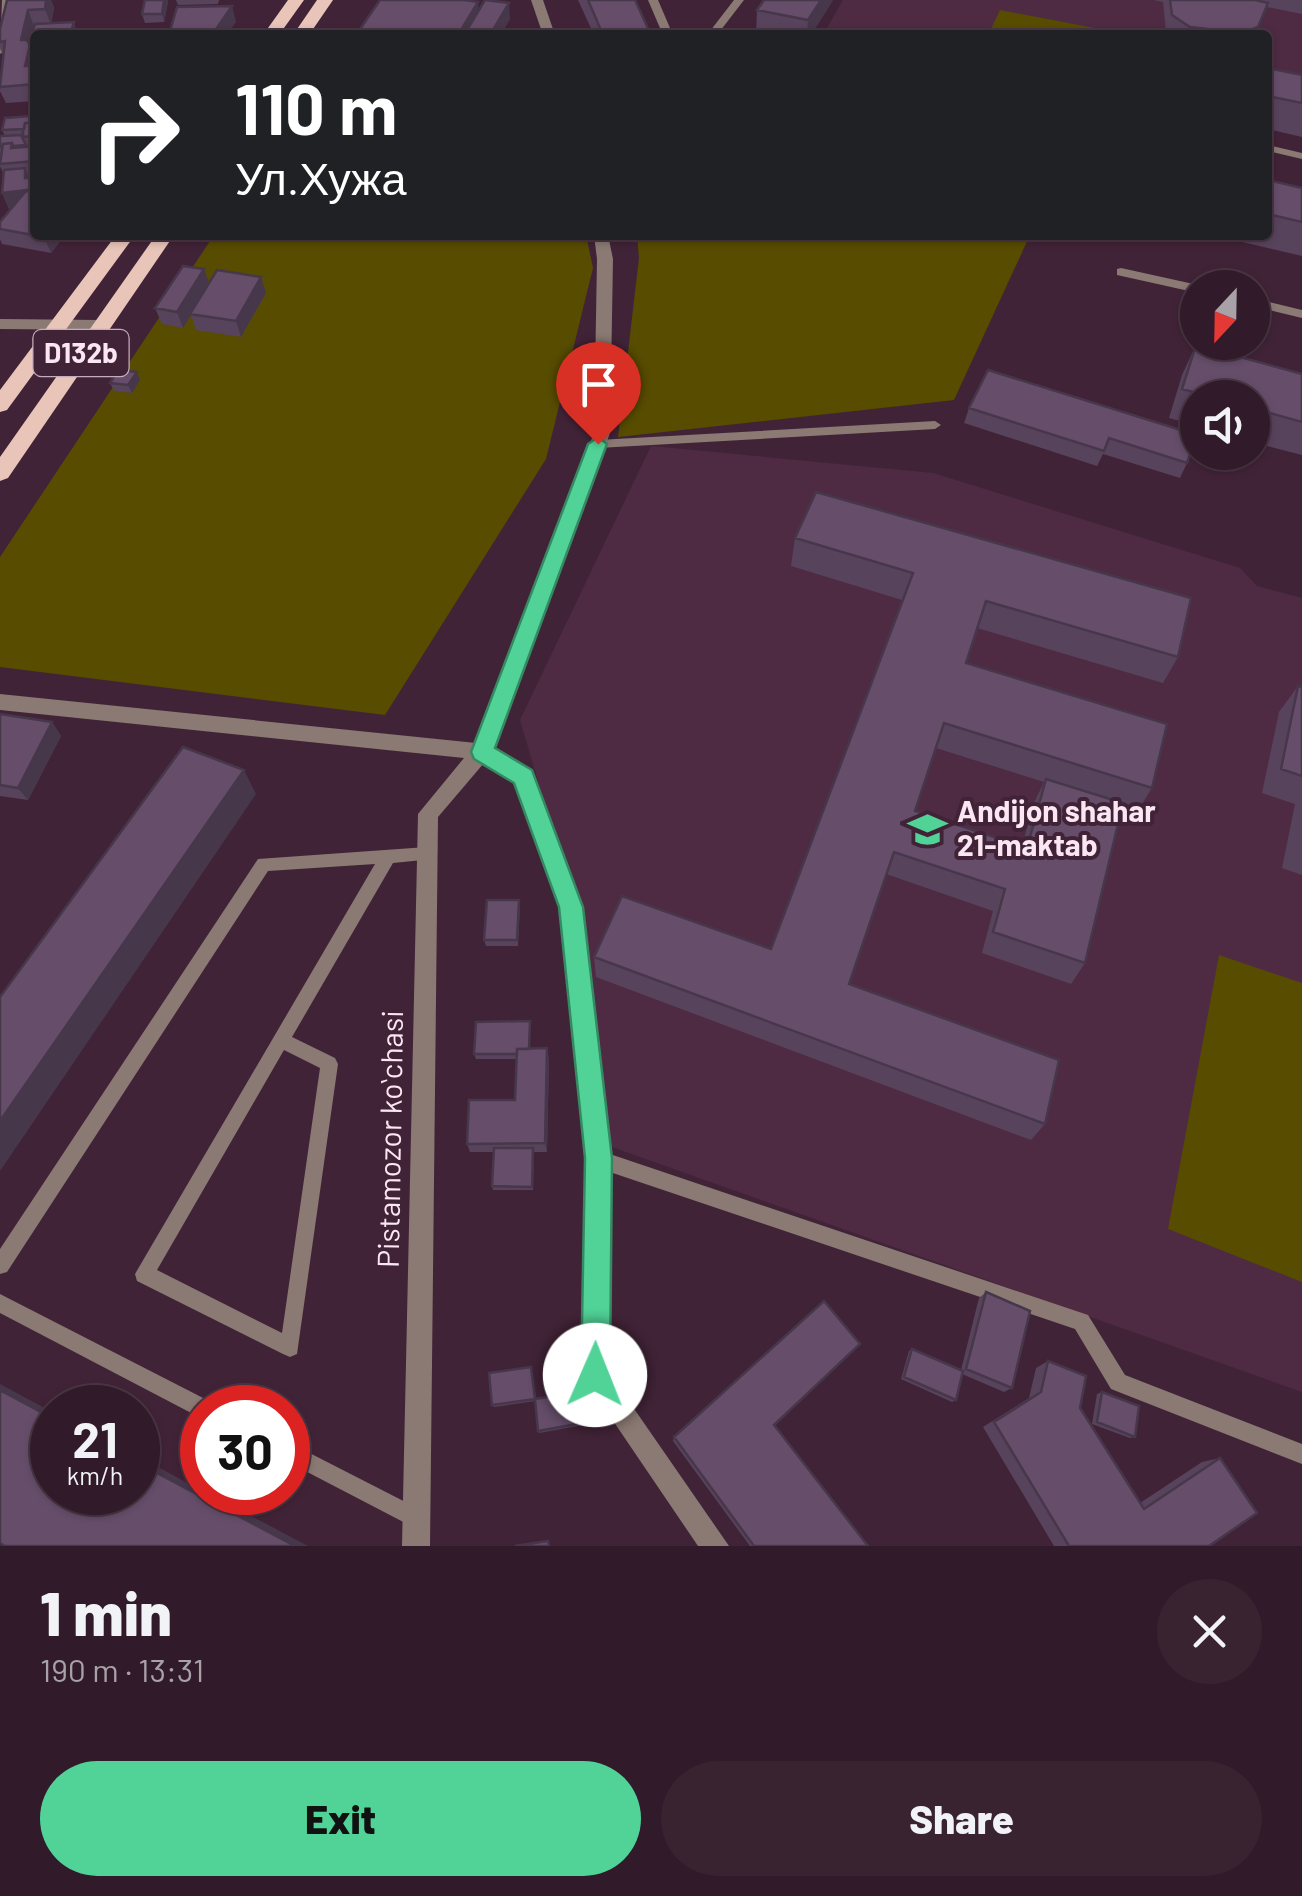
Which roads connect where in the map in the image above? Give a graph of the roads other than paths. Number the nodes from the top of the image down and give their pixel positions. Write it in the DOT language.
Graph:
graph roads {
  1 [pos="8,0"];
  2 [pos="296,0"];
  3 [pos="325,0"];
  4 [pos="537,0"];
  5 [pos="653,0"];
  6 [pos="739,0"];
  7 [pos="275,30"];
  8 [pos="304,30"];
  9 [pos="548,30"];
  10 [pos="666,30"];
  11 [pos="716,30"];
  12 [pos="0,50"];
  13 [pos="1272,149"];
  14 [pos="1302,156"];
  15 [pos="122,240"];
  16 [pos="161,240"];
  17 [pos="602,240"];
  18 [pos="1121,272"];
  19 [pos="1180,286"];
  20 [pos="1270,306"];
  21 [pos="1302,314"];
  22 [pos="61,323"];
  23 [pos="0,324"];
  24 [pos="100,326"];
  25 [pos="0,405"];
  26 [pos="935,425"];
  27 [pos="598,444"];
  28 [pos="0,474"];
  29 [pos="0,702"];
  30 [pos="482,752"];
  31 [pos="427,854"];
  32 [pos="388,856"];
  33 [pos="281,1040"];
  34 [pos="598,1158"];
  35 [pos="0,1265"];
  36 [pos="0,1304"];
  37 [pos="180,1397"];
  38 [pos="1302,1454"];
  39 [pos="310,1463"];
  40 [pos="418,1519"];
  41 [pos="416,1546"];
  42 [pos="715,1546"];
  1 -- 12 [label="street"];
  2 -- 7 [label="main road"];
  3 -- 8 [label="main road"];
  4 -- 9 [label="street"];
  5 -- 10 [label="lane"];
  6 -- 11 [label="lane"];
  13 -- 14 [label="lane"];
  15 -- 22 [label="main road, D132b"];
  16 -- 24 [label="main road, D132b"];
  17 -- 27 [label="street"];
  18 -- 19 [label="lane"];
  20 -- 21 [label="lane"];
  22 -- 23 [label="street"];
  22 -- 24 [label="street"];
  22 -- 25 [label="main road, D132b"];
  24 -- 28 [label="main road, D132b"];
  26 -- 27 [label="lane"];
  27 -- 30 [label="street"];
  29 -- 30 [label="street"];
  30 -- 31 [label="street, Pistamozor koʻchasi"];
  30 -- 34 [label="street"];
  31 -- 32 [label="lane"];
  31 -- 40 [label="street, Pistamozor koʻchasi"];
  32 -- 33 [label="lane"];
  32 -- 35 [label="lane"];
  33 -- 33 [label="lane"];
  34 -- 38 [label="lane"];
  34 -- 42 [label="street"];
  36 -- 37 [label="lane"];
  39 -- 40 [label="lane"];
  40 -- 41 [label="street, Pistamozor koʻchasi"];
}
